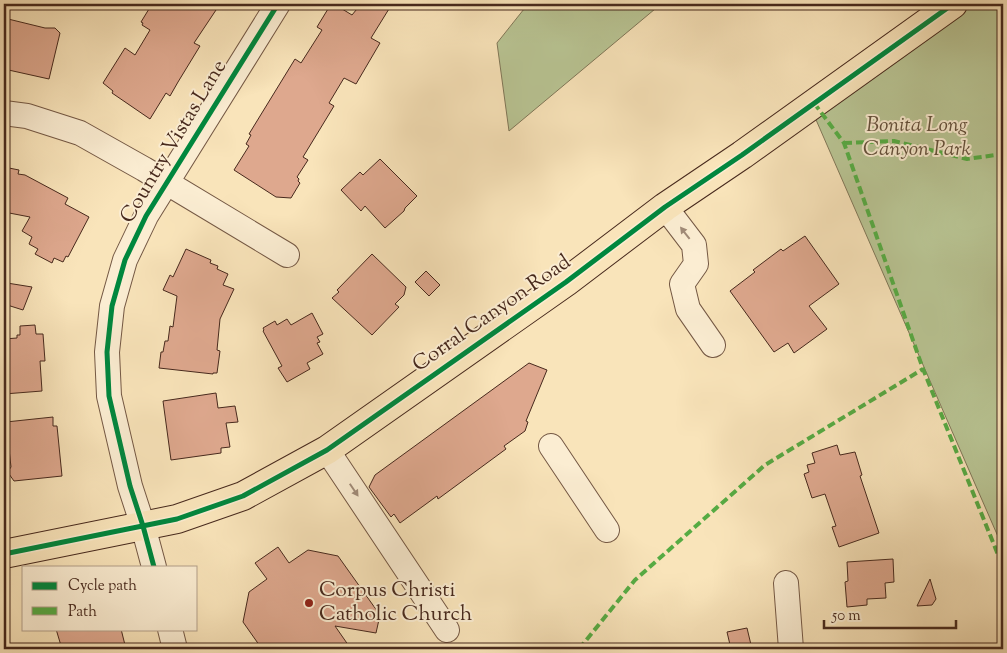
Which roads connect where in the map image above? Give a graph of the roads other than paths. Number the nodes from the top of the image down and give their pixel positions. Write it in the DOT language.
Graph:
graph roads {
  1 [pos="278,4"];
  2 [pos="953,4"];
  3 [pos="4,113"];
  4 [pos="168,183"];
  5 [pos="665,207"];
  6 [pos="287,255"];
  7 [pos="713,345"];
  8 [pos="551,446"];
  9 [pos="327,450"];
  10 [pos="143,526"];
  11 [pos="607,530"];
  12 [pos="4,554"];
  13 [pos="154,566"];
  14 [pos="786,583"];
  15 [pos="170,630"];
  16 [pos="447,630"];
  17 [pos="175,649"];
  18 [pos="791,649"];
  1 -- 4 [label="street, Country Vistas Lane"];
  2 -- 5 [label="main road, Corral Canyon Road"];
  3 -- 4 [label="street"];
  4 -- 6 [label="street"];
  4 -- 10 [label="street, Country Vistas Lane"];
  7 -- 5 [label="street, one-way"];
  5 -- 9 [label="main road, Corral Canyon Road"];
  8 -- 11 [label="street"];
  9 -- 10 [label="main road, Corral Canyon Road"];
  9 -- 16 [label="street, one-way"];
  10 -- 12 [label="main road, Corral Canyon Road"];
  10 -- 13 [label="street, Country Vistas Lane"];
  14 -- 18 [label="street"];
  15 -- 17 [label="street"];
}
